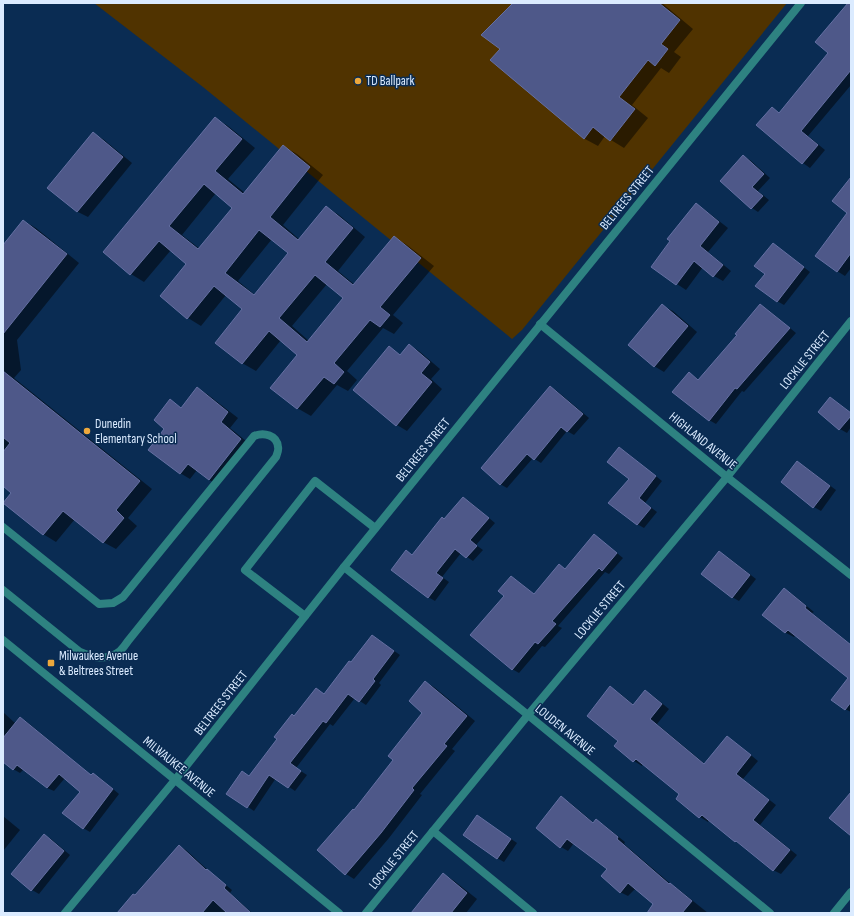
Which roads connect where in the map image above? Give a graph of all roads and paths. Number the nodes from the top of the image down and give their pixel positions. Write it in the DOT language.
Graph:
graph roads {
  1 [pos="801,3"];
  2 [pos="851,321"];
  3 [pos="540,324"];
  4 [pos="727,477"];
  5 [pos="3,527"];
  6 [pos="375,528"];
  7 [pos="344,567"];
  8 [pos="851,575"];
  9 [pos="3,590"];
  10 [pos="305,616"];
  11 [pos="3,640"];
  12 [pos="528,715"];
  13 [pos="175,780"];
  14 [pos="433,831"];
  15 [pos="851,892"];
  16 [pos="65,913"];
  17 [pos="339,913"];
  18 [pos="366,913"];
  19 [pos="533,913"];
  20 [pos="770,913"];
  21 [pos="834,913"];
  1 -- 3 [label="street, BELTREES STREET"];
  2 -- 4 [label="street, LOCKLIE STREET"];
  3 -- 4 [label="street, HIGHLAND AVENUE"];
  3 -- 6 [label="street, BELTREES STREET"];
  4 -- 8 [label="street, HIGHLAND AVENUE"];
  4 -- 12 [label="street, LOCKLIE STREET"];
  5 -- 9 [label="street"];
  6 -- 7 [label="street, BELTREES STREET"];
  6 -- 10 [label="street"];
  7 -- 10 [label="street, BELTREES STREET"];
  7 -- 12 [label="street, LOUDEN AVENUE"];
  10 -- 13 [label="street, BELTREES STREET"];
  11 -- 13 [label="street, MILWAUKEE AVENUE"];
  12 -- 14 [label="street, LOCKLIE STREET"];
  12 -- 20 [label="street, LOUDEN AVENUE"];
  13 -- 16 [label="street, BELTREES STREET"];
  13 -- 17 [label="street, MILWAUKEE AVENUE"];
  14 -- 18 [label="street, LOCKLIE STREET"];
  14 -- 19 [label="street"];
  15 -- 21 [label="street"];
}
